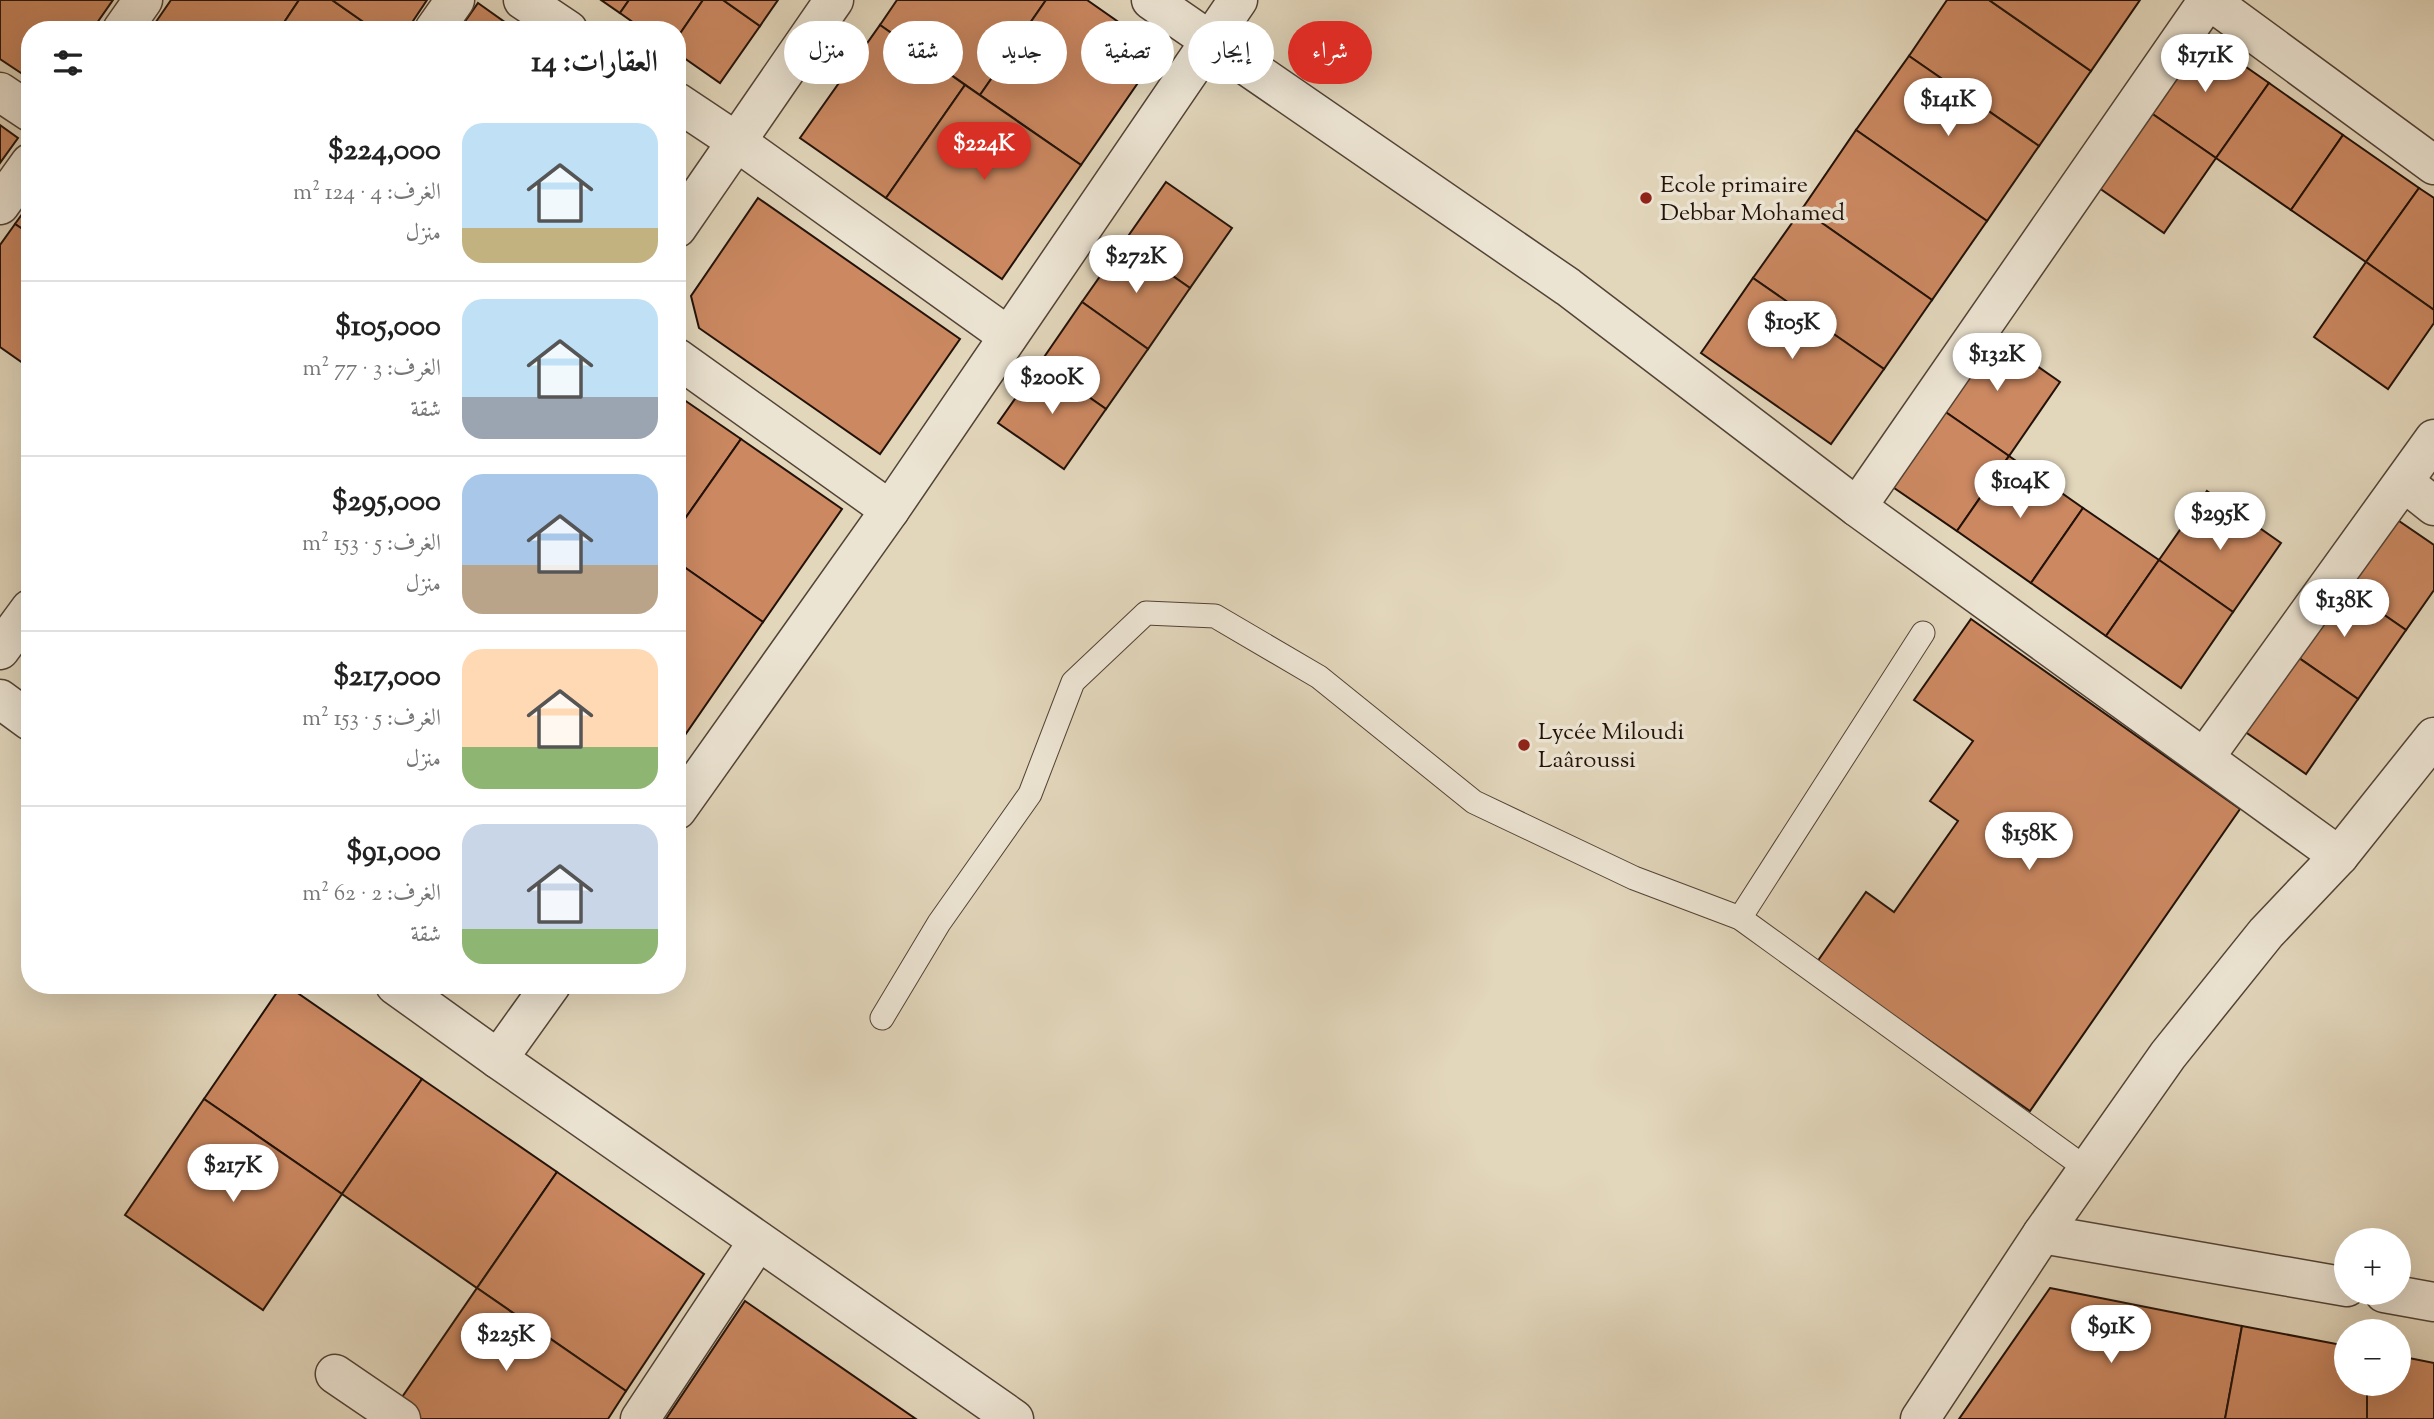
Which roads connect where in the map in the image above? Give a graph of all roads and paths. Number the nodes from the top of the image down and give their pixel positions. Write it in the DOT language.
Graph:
graph roads {
  1 [pos="143,0"];
  2 [pos="455,0"];
  3 [pos="523,0"];
  4 [pos="834,0"];
  5 [pos="1151,0"];
  6 [pos="1238,0"];
  7 [pos="2208,0"];
  8 [pos="128,21"];
  9 [pos="440,21"];
  10 [pos="554,21"];
  11 [pos="1223,21"];
  12 [pos="1188,26"];
  13 [pos="1188,71"];
  14 [pos="1273,84"];
  15 [pos="0,92"];
  16 [pos="21,106"];
  17 [pos="686,109"];
  18 [pos="737,142"];
  19 [pos="2434,164"];
  20 [pos="21,176"];
  21 [pos="0,205"];
  22 [pos="686,215"];
  23 [pos="1008,336"];
  24 [pos="686,364"];
  25 [pos="2434,439"];
  26 [pos="2404,482"];
  27 [pos="2434,506"];
  28 [pos="1857,507"];
  29 [pos="890,510"];
  30 [pos="21,621"];
  31 [pos="1923,633"];
  32 [pos="0,650"];
  33 [pos="0,699"];
  34 [pos="21,714"];
  35 [pos="2434,738"];
  36 [pos="2205,757"];
  37 [pos="686,788"];
  38 [pos="2339,856"];
  39 [pos="1740,918"];
  40 [pos="408,994"];
  41 [pos="545,994"];
  42 [pos="882,1018"];
  43 [pos="498,1059"];
  44 [pos="2087,1169"];
  45 [pos="2042,1234"];
  46 [pos="758,1241"];
  47 [pos="2334,1285"];
  48 [pos="2411,1298"];
  49 [pos="2434,1302"];
  50 [pos="335,1374"];
  51 [pos="401,1419"];
  52 [pos="640,1419"];
  53 [pos="1014,1419"];
  54 [pos="1920,1419"];
  1 -- 8 [label="street"];
  2 -- 9 [label="street"];
  3 -- 10 [label="street"];
  4 -- 18 [label="street"];
  5 -- 12 [label="street"];
  6 -- 11 [label="street"];
  7 -- 19 [label="street"];
  7 -- 28 [label="street"];
  13 -- 23 [label="street"];
  14 -- 28 [label="street"];
  15 -- 16 [label="street"];
  17 -- 18 [label="street"];
  18 -- 22 [label="street"];
  18 -- 23 [label="street"];
  20 -- 21 [label="street"];
  23 -- 29 [label="street"];
  24 -- 29 [label="street"];
  25 -- 26 [label="street"];
  26 -- 27 [label="street"];
  26 -- 36 [label="street"];
  28 -- 36 [label="street"];
  29 -- 37 [label="street"];
  30 -- 32 [label="street"];
  31 -- 39 [label="lane"];
  33 -- 34 [label="street"];
  35 -- 38 [label="street"];
  36 -- 38 [label="street"];
  38 -- 44 [label="street"];
  39 -- 42 [label="lane"];
  39 -- 44 [label="lane"];
  40 -- 43 [label="street"];
  41 -- 43 [label="street"];
  43 -- 46 [label="street"];
  44 -- 45 [label="street"];
  45 -- 47 [label="street"];
  45 -- 54 [label="street"];
  46 -- 52 [label="street"];
  46 -- 53 [label="street"];
  48 -- 49 [label="street"];
  50 -- 51 [label="street"];
}
